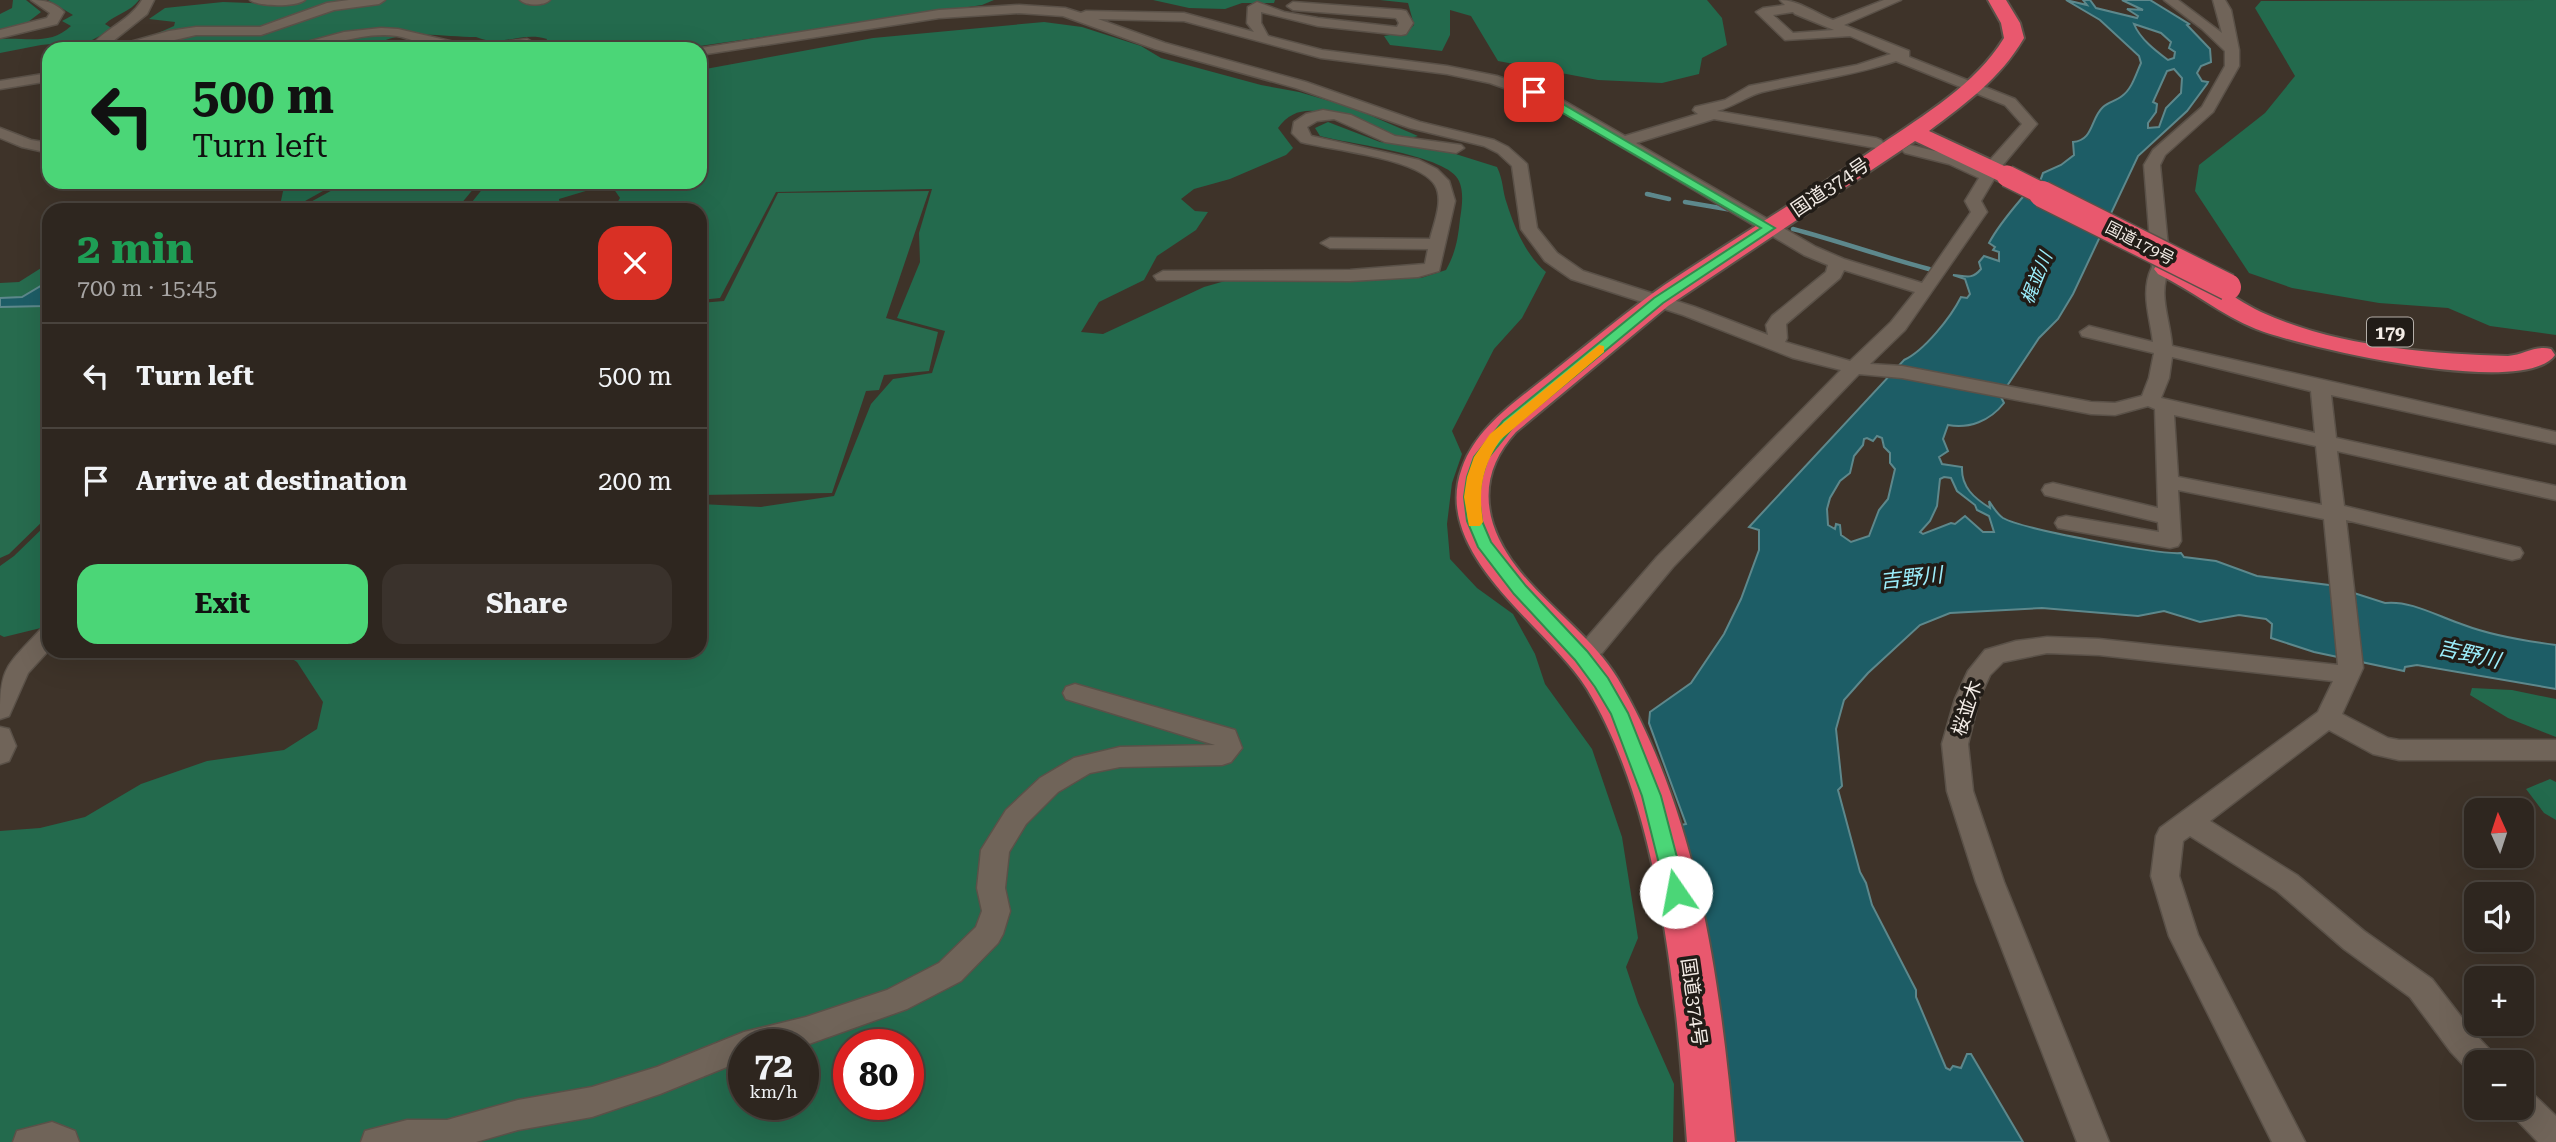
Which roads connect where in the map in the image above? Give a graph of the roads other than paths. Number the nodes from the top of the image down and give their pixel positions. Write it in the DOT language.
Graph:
graph roads {
  1 [pos="37,0"];
  2 [pos="148,0"];
  3 [pos="256,0"];
  4 [pos="299,0"];
  5 [pos="379,0"];
  6 [pos="526,0"];
  7 [pos="544,0"];
  8 [pos="1082,0"];
  9 [pos="1895,0"];
  10 [pos="1997,0"];
  11 [pos="2170,0"];
  12 [pos="2219,0"];
  13 [pos="1147,3"];
  14 [pos="1789,4"];
  15 [pos="1293,6"];
  16 [pos="1071,14"];
  17 [pos="1184,18"];
  18 [pos="1833,24"];
  19 [pos="1853,32"];
  20 [pos="0,34"];
  21 [pos="1261,37"];
  22 [pos="101,42"];
  23 [pos="145,42"];
  24 [pos="324,42"];
  25 [pos="434,42"];
  26 [pos="707,50"];
  27 [pos="2232,50"];
  28 [pos="1897,57"];
  29 [pos="42,78"];
  30 [pos="0,86"];
  31 [pos="1974,87"];
  32 [pos="1712,115"];
  33 [pos="0,133"];
  34 [pos="1912,141"];
  35 [pos="1622,142"];
  36 [pos="1876,143"];
  37 [pos="42,147"];
  38 [pos="1514,157"];
  39 [pos="1995,172"];
  40 [pos="1769,228"];
  41 [pos="1330,243"];
  42 [pos="1437,244"];
  43 [pos="1839,263"];
  44 [pos="2161,267"];
  45 [pos="1163,276"];
  46 [pos="1926,290"];
  47 [pos="1658,300"];
  48 [pos="2089,331"];
  49 [pos="1773,344"];
  50 [pos="2163,351"];
  51 [pos="2549,356"];
  52 [pos="1864,368"];
  53 [pos="2320,387"];
  54 [pos="2158,404"];
  55 [pos="2556,438"];
  56 [pos="2326,442"];
  57 [pos="2166,481"];
  58 [pos="2053,489"];
  59 [pos="2556,493"];
  60 [pos="2334,512"];
  61 [pos="2169,518"];
  62 [pos="2066,523"];
  63 [pos="2512,553"];
  64 [pos="42,643"];
  65 [pos="1581,656"];
  66 [pos="2350,672"];
  67 [pos="1074,693"];
  68 [pos="0,710"];
  69 [pos="2328,718"];
  70 [pos="0,736"];
  71 [pos="2556,750"];
  72 [pos="0,754"];
  73 [pos="2188,821"];
  74 [pos="812,1029"];
  75 [pos="2470,1050"];
  76 [pos="728,1053"];
  77 [pos="2534,1116"];
  78 [pos="2556,1138"];
  79 [pos="29,1142"];
  80 [pos="63,1142"];
  81 [pos="377,1142"];
  82 [pos="1711,1142"];
  83 [pos="2093,1142"];
  84 [pos="2289,1142"];
  1 -- 20 [label="street"];
  2 -- 22 [label="street"];
  3 -- 4 [label="street"];
  5 -- 23 [label="street"];
  6 -- 7 [label="street"];
  8 -- 16 [label="street"];
  9 -- 18 [label="street"];
  10 -- 31 [label="highway"];
  11 -- 27 [label="street"];
  12 -- 27 [label="street"];
  13 -- 17 [label="street"];
  14 -- 18 [label="street"];
  14 -- 19 [label="street"];
  15 -- 21 [label="street"];
  16 -- 17 [label="street"];
  16 -- 26 [label="street"];
  16 -- 38 [label="street"];
  17 -- 21 [label="street"];
  18 -- 19 [label="street"];
  19 -- 28 [label="street"];
  21 -- 35 [label="street"];
  24 -- 25 [label="street"];
  27 -- 44 [label="street"];
  28 -- 31 [label="street"];
  28 -- 32 [label="street"];
  29 -- 30 [label="street"];
  31 -- 34 [label="highway"];
  31 -- 39 [label="street"];
  32 -- 35 [label="street"];
  32 -- 36 [label="street"];
  33 -- 37 [label="street"];
  34 -- 39 [label="highway, 国道179号 / 179"];
  34 -- 40 [label="highway, 国道374号"];
  35 -- 40 [label="street"];
  38 -- 42 [label="street"];
  38 -- 47 [label="street"];
  39 -- 46 [label="street"];
  39 -- 51 [label="highway, 国道179号 / 179, bridge"];
  40 -- 43 [label="street"];
  40 -- 47 [label="highway, 国道374号"];
  41 -- 42 [label="street"];
  42 -- 45 [label="street"];
  43 -- 46 [label="street"];
  43 -- 49 [label="street"];
  44 -- 50 [label="street"];
  44 -- 51 [label="highway"];
  46 -- 52 [label="street"];
  47 -- 49 [label="street"];
  47 -- 65 [label="highway, 国道374号"];
  48 -- 50 [label="street"];
  49 -- 52 [label="street"];
  50 -- 53 [label="street"];
  50 -- 54 [label="street"];
  52 -- 54 [label="street"];
  52 -- 65 [label="street"];
  53 -- 55 [label="street"];
  53 -- 56 [label="street"];
  54 -- 56 [label="street"];
  54 -- 57 [label="street"];
  56 -- 59 [label="street"];
  56 -- 60 [label="street"];
  57 -- 60 [label="street"];
  57 -- 61 [label="street"];
  58 -- 61 [label="street"];
  60 -- 63 [label="street"];
  60 -- 66 [label="street"];
  61 -- 62 [label="street"];
  64 -- 68 [label="street"];
  65 -- 82 [label="highway, 国道374号"];
  66 -- 69 [label="street"];
  66 -- 83 [label="street, 桜並木"];
  67 -- 74 [label="street"];
  69 -- 71 [label="street"];
  69 -- 73 [label="street"];
  70 -- 72 [label="street"];
  73 -- 75 [label="street"];
  73 -- 84 [label="street"];
  76 -- 81 [label="street"];
  77 -- 78 [label="street"];
  79 -- 80 [label="street"];
}
